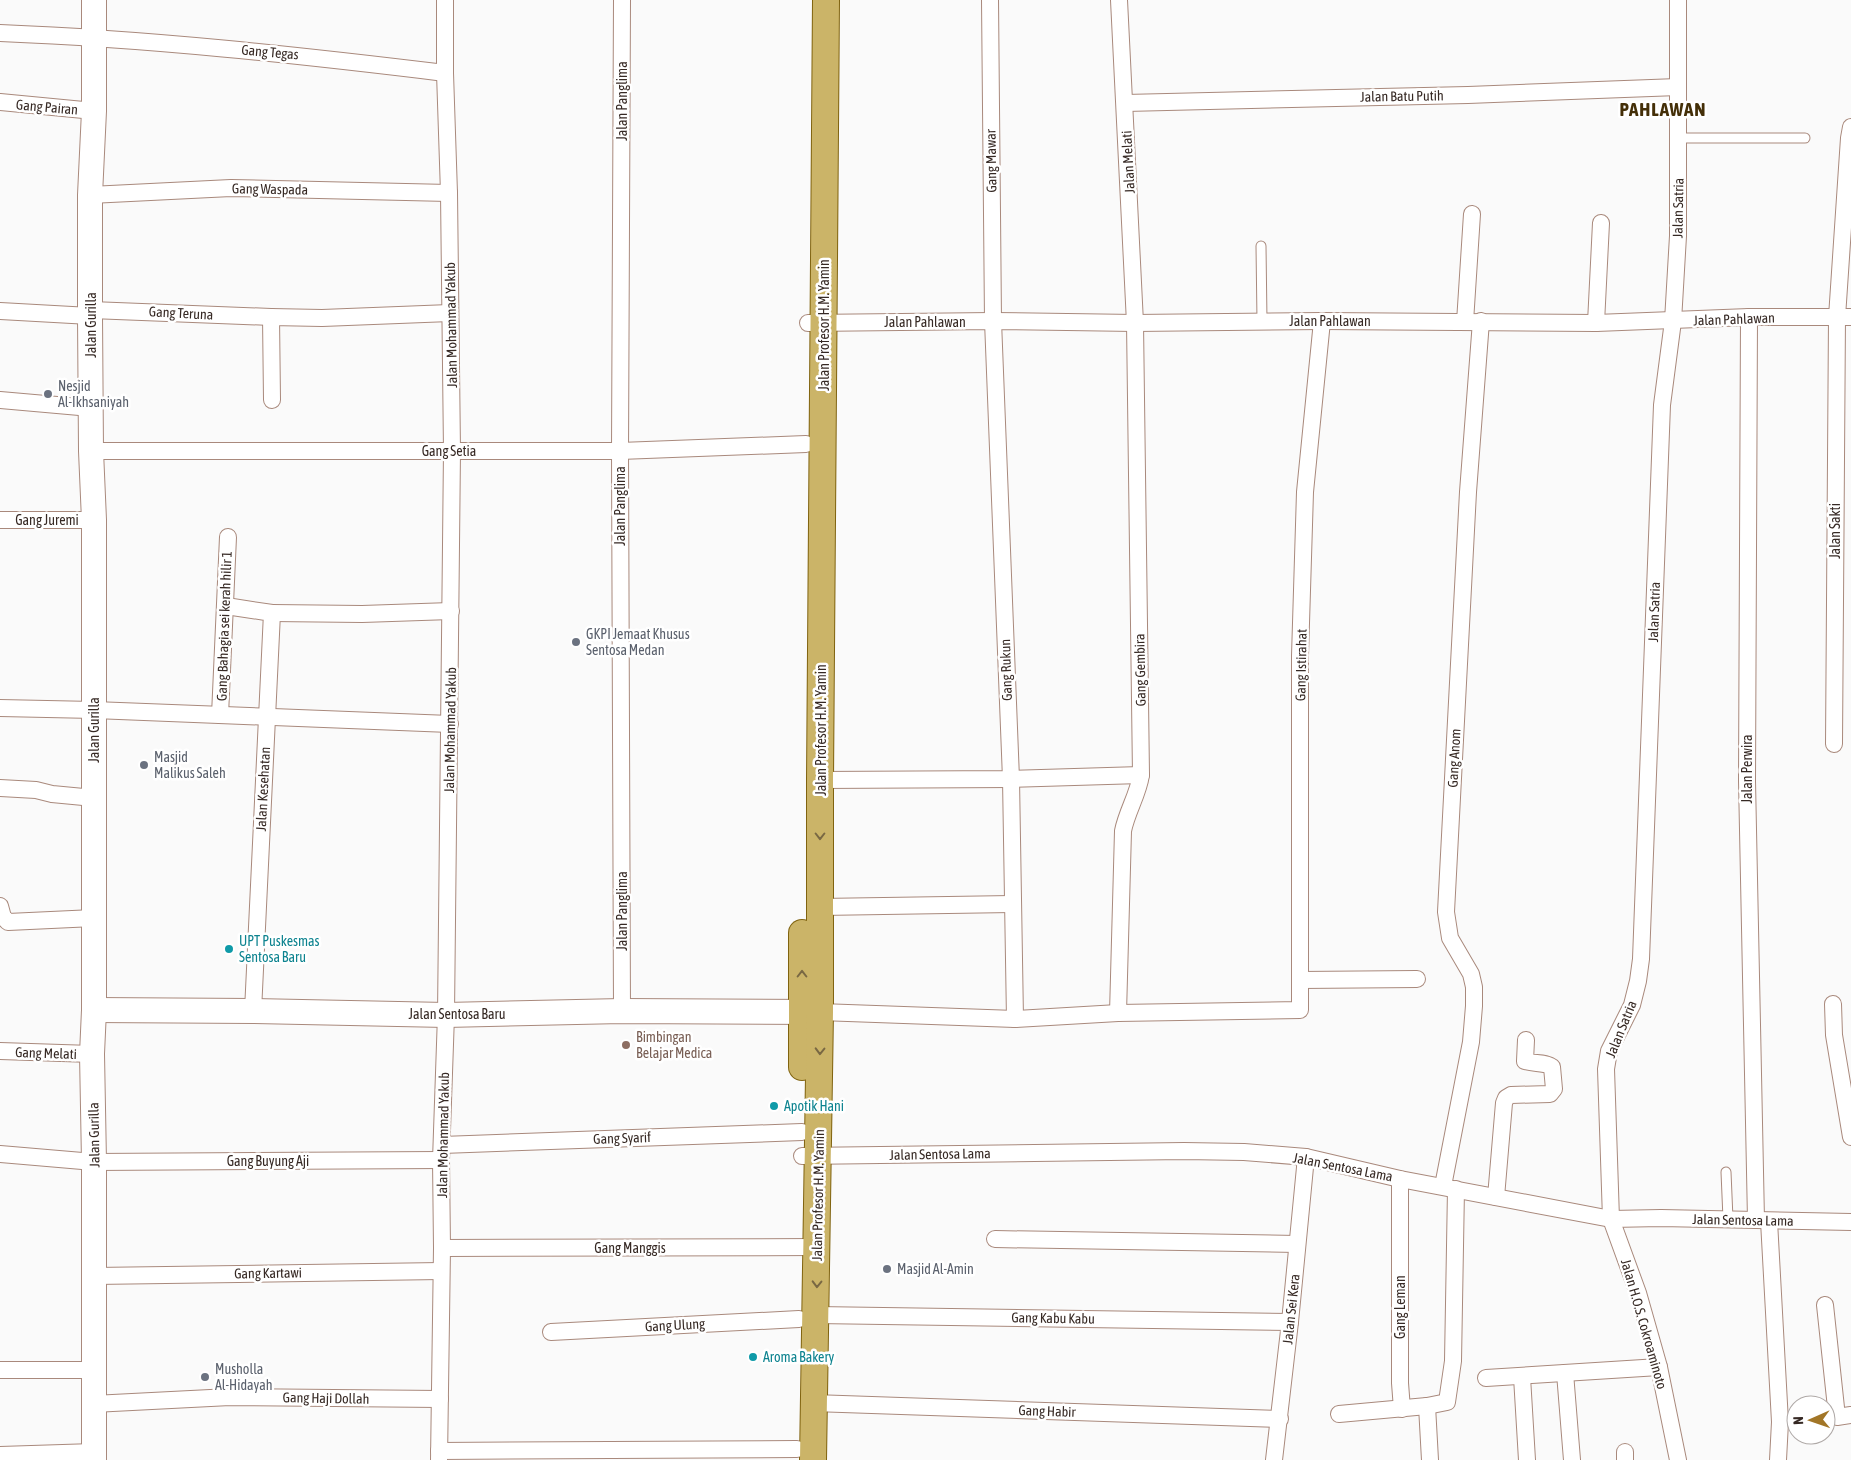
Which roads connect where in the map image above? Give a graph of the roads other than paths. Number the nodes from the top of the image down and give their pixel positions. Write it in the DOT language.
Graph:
graph roads {
  1 [pos="94,0"];
  2 [pos="445,0"];
  3 [pos="622,0"];
  4 [pos="809,0"];
  5 [pos="826,0"];
  6 [pos="990,0"];
  7 [pos="1119,0"];
  8 [pos="1678,0"];
  9 [pos="0,33"];
  10 [pos="95,37"];
  11 [pos="445,73"];
  12 [pos="1678,88"];
  13 [pos="0,102"];
  14 [pos="1125,103"];
  15 [pos="94,111"];
  16 [pos="1851,127"];
  17 [pos="1679,138"];
  18 [pos="1805,138"];
  19 [pos="449,193"];
  20 [pos="90,195"];
  21 [pos="1472,214"];
  22 [pos="1601,223"];
  23 [pos="1261,246"];
  24 [pos="0,311"];
  25 [pos="91,313"];
  26 [pos="450,313"];
  27 [pos="272,317"];
  28 [pos="1749,317"];
  29 [pos="1844,317"];
  30 [pos="1322,320"];
  31 [pos="993,321"];
  32 [pos="1262,321"];
  33 [pos="1482,321"];
  34 [pos="1673,321"];
  35 [pos="1464,322"];
  36 [pos="816,323"];
  37 [pos="1596,323"];
  38 [pos="1135,324"];
  39 [pos="0,400"];
  40 [pos="272,400"];
  41 [pos="91,408"];
  42 [pos="806,444"];
  43 [pos="91,451"];
  44 [pos="452,451"];
  45 [pos="620,451"];
  46 [pos="0,520"];
  47 [pos="94,520"];
  48 [pos="228,538"];
  49 [pos="226,606"];
  50 [pos="451,611"];
  51 [pos="272,613"];
  52 [pos="0,708"];
  53 [pos="94,710"];
  54 [pos="220,714"];
  55 [pos="267,716"];
  56 [pos="450,724"];
  57 [pos="1834,744"];
  58 [pos="1141,775"];
  59 [pos="1011,779"];
  60 [pos="0,788"];
  61 [pos="814,790"];
  62 [pos="94,798"];
  63 [pos="1012,904"];
  64 [pos="0,906"];
  65 [pos="820,907"];
  66 [pos="94,918"];
  67 [pos="1417,979"];
  68 [pos="1301,980"];
  69 [pos="1833,1004"];
  70 [pos="94,1010"];
  71 [pos="253,1010"];
  72 [pos="622,1011"];
  73 [pos="811,1012"];
  74 [pos="1118,1013"];
  75 [pos="446,1015"];
  76 [pos="1015,1019"];
  77 [pos="1526,1040"];
  78 [pos="0,1051"];
  79 [pos="92,1054"];
  80 [pos="1851,1137"];
  81 [pos="810,1144"];
  82 [pos="441,1152"];
  83 [pos="0,1154"];
  84 [pos="1306,1158"];
  85 [pos="94,1162"];
  86 [pos="1726,1172"];
  87 [pos="1400,1179"];
  88 [pos="1450,1188"];
  89 [pos="1496,1197"];
  90 [pos="1611,1219"];
  91 [pos="1728,1219"];
  92 [pos="1763,1221"];
  93 [pos="1851,1222"];
  94 [pos="995,1239"];
  95 [pos="1298,1244"];
  96 [pos="442,1248"];
  97 [pos="809,1248"];
  98 [pos="441,1271"];
  99 [pos="94,1276"];
  100 [pos="1825,1305"];
  101 [pos="807,1317"];
  102 [pos="1290,1322"];
  103 [pos="551,1332"];
  104 [pos="1659,1366"];
  105 [pos="0,1370"];
  106 [pos="93,1370"];
  107 [pos="1565,1373"];
  108 [pos="1522,1377"];
  109 [pos="1486,1378"];
  110 [pos="440,1399"];
  111 [pos="814,1403"];
  112 [pos="93,1404"];
  113 [pos="1427,1406"];
  114 [pos="1402,1409"];
  115 [pos="1339,1414"];
  116 [pos="1851,1415"];
  117 [pos="1280,1419"];
  118 [pos="0,1454"];
  119 [pos="94,1456"];
  120 [pos="439,1456"];
  121 [pos="802,1456"];
  122 [pos="1274,1460"];
  123 [pos="1430,1460"];
  124 [pos="1527,1460"];
  125 [pos="1572,1460"];
  126 [pos="1678,1460"];
  127 [pos="1778,1460"];
  1 -- 10 [label="street, Jalan Gurilla"];
  2 -- 11 [label="street, Jalan Mohammad Yakub"];
  3 -- 45 [label="street, Jalan Panglima"];
  4 -- 36 [label="main road, Jalan Profesor H.M. Yamin"];
  5 -- 36 [label="main road, Jalan Profesor H.M. Yamin"];
  6 -- 31 [label="street, Gang Mawar"];
  7 -- 14 [label="street, Jalan Melati"];
  8 -- 12 [label="street, Jalan Satria"];
  9 -- 10 [label="street, Gang Tegas"];
  10 -- 11 [label="street, Gang Tegas"];
  10 -- 15 [label="street, Jalan Gurilla"];
  11 -- 19 [label="street, Jalan Mohammad Yakub"];
  12 -- 14 [label="street, Jalan Batu Putih"];
  12 -- 17 [label="street, Jalan Satria"];
  13 -- 15 [label="street, Gang Pairan"];
  14 -- 38 [label="street, Jalan Melati"];
  15 -- 20 [label="street, Jalan Gurilla"];
  16 -- 29 [label="street, Jalan Sakti"];
  17 -- 18 [label="lane"];
  17 -- 34 [label="street, Jalan Satria"];
  19 -- 20 [label="street, Gang Waspada"];
  19 -- 26 [label="street, Jalan Mohammad Yakub"];
  20 -- 25 [label="street, Jalan Gurilla"];
  21 -- 35 [label="street"];
  22 -- 37 [label="street"];
  23 -- 32 [label="lane"];
  24 -- 25 [label="street, Gang Teruna"];
  25 -- 27 [label="street, Gang Teruna"];
  25 -- 41 [label="street, Jalan Gurilla"];
  26 -- 27 [label="street, Gang Teruna"];
  26 -- 44 [label="street, Jalan Mohammad Yakub"];
  27 -- 40 [label="street"];
  28 -- 29 [label="street, Jalan Pahlawan"];
  28 -- 34 [label="street, Jalan Pahlawan"];
  28 -- 92 [label="street, Jalan Perwira"];
  29 -- 57 [label="street, Jalan Sakti"];
  30 -- 32 [label="street, Jalan Pahlawan"];
  30 -- 35 [label="street, Jalan Pahlawan"];
  30 -- 68 [label="street, Gang Istirahat"];
  31 -- 36 [label="street, Jalan Pahlawan"];
  31 -- 38 [label="street, Jalan Pahlawan"];
  31 -- 59 [label="street, Gang Rukun"];
  32 -- 38 [label="street, Jalan Pahlawan"];
  33 -- 35 [label="street, Jalan Pahlawan"];
  33 -- 37 [label="street, Jalan Pahlawan"];
  33 -- 88 [label="street, Gang Anom"];
  34 -- 37 [label="street, Jalan Pahlawan"];
  34 -- 90 [label="street, Jalan Satria"];
  36 -- 42 [label="main road, Jalan Profesor H.M. Yamin"];
  36 -- 61 [label="main road, Jalan Profesor H.M. Yamin"];
  38 -- 58 [label="street, Gang Gembira"];
  39 -- 41 [label="street"];
  41 -- 43 [label="street, Jalan Gurilla"];
  42 -- 45 [label="street, Gang Setia"];
  42 -- 61 [label="main road, Jalan Profesor H.M. Yamin"];
  43 -- 44 [label="street, Gang Setia"];
  43 -- 47 [label="street, Jalan Gurilla"];
  44 -- 45 [label="street, Gang Setia"];
  44 -- 50 [label="street, Jalan Mohammad Yakub"];
  45 -- 72 [label="street, Jalan Panglima"];
  46 -- 47 [label="street, Gang Juremi"];
  47 -- 53 [label="street, Jalan Gurilla"];
  48 -- 49 [label="street, Gang Bahagia sei kerah hilir 1"];
  49 -- 51 [label="street"];
  49 -- 54 [label="street, Gang Bahagia sei kerah hilir 1"];
  50 -- 51 [label="street"];
  50 -- 56 [label="street, Jalan Mohammad Yakub"];
  51 -- 55 [label="street, Jalan Kesehatan"];
  52 -- 53 [label="street"];
  53 -- 54 [label="street"];
  53 -- 62 [label="street, Jalan Gurilla"];
  54 -- 55 [label="street"];
  55 -- 56 [label="street"];
  55 -- 71 [label="street, Jalan Kesehatan"];
  56 -- 75 [label="street, Jalan Mohammad Yakub"];
  58 -- 59 [label="street"];
  58 -- 74 [label="street, Gang Gembira"];
  59 -- 61 [label="street"];
  59 -- 63 [label="street, Gang Rukun"];
  60 -- 62 [label="street"];
  61 -- 65 [label="main road, Jalan Profesor H.M. Yamin, one-way"];
  73 -- 61 [label="main road, Jalan Profesor H.M. Yamin, one-way"];
  62 -- 66 [label="street, Jalan Gurilla"];
  63 -- 65 [label="street"];
  63 -- 76 [label="street, Gang Rukun"];
  64 -- 66 [label="street"];
  65 -- 73 [label="main road, Jalan Profesor H.M. Yamin"];
  66 -- 70 [label="street, Jalan Gurilla"];
  67 -- 68 [label="street"];
  68 -- 74 [label="street, Gang Istirahat"];
  69 -- 80 [label="street"];
  70 -- 71 [label="street, Jalan Sentosa Baru"];
  70 -- 79 [label="street, Jalan Gurilla"];
  71 -- 75 [label="street, Jalan Sentosa Baru"];
  72 -- 73 [label="street, Jalan Sentosa Baru"];
  72 -- 75 [label="street, Jalan Sentosa Baru"];
  73 -- 76 [label="street"];
  73 -- 81 [label="main road, Jalan Profesor H.M. Yamin"];
  74 -- 76 [label="street"];
  75 -- 82 [label="street, Jalan Mohammad Yakub"];
  77 -- 89 [label="street"];
  78 -- 79 [label="street, Gang Melati"];
  79 -- 85 [label="street, Jalan Gurilla"];
  81 -- 82 [label="street, Gang Syarif"];
  81 -- 84 [label="street, Jalan Sentosa Lama"];
  81 -- 97 [label="main road, Jalan Profesor H.M. Yamin"];
  82 -- 85 [label="street, Gang Buyung Aji"];
  82 -- 96 [label="street, Jalan Mohammad Yakub"];
  83 -- 85 [label="street, Gang Buyung Aji"];
  84 -- 87 [label="street, Jalan Sentosa Lama"];
  84 -- 95 [label="street, Jalan Sei Kera"];
  85 -- 99 [label="street, Jalan Gurilla"];
  86 -- 91 [label="lane"];
  87 -- 88 [label="street, Jalan Sentosa Lama"];
  87 -- 114 [label="street, Gang Leman"];
  88 -- 89 [label="street, Jalan Sentosa Lama"];
  88 -- 113 [label="street, Gang Anom"];
  89 -- 90 [label="street, Jalan Sentosa Lama"];
  90 -- 91 [label="street, Jalan Sentosa Lama"];
  90 -- 104 [label="street, Jalan H.O.S. Cokroaminoto"];
  91 -- 92 [label="street, Jalan Sentosa Lama"];
  92 -- 93 [label="street, Jalan Sentosa Lama"];
  92 -- 127 [label="street, Jalan Perwira"];
  94 -- 95 [label="street"];
  95 -- 102 [label="street, Jalan Sei Kera"];
  96 -- 97 [label="street, Gang Manggis"];
  96 -- 98 [label="street, Jalan Mohammad Yakub"];
  97 -- 101 [label="main road, Jalan Profesor H.M. Yamin"];
  98 -- 99 [label="street, Gang Kartawi"];
  98 -- 110 [label="street, Jalan Mohammad Yakub"];
  99 -- 106 [label="street, Jalan Gurilla"];
  100 -- 116 [label="street"];
  101 -- 102 [label="street, Gang Kabu Kabu"];
  101 -- 103 [label="street, Gang Ulung"];
  101 -- 111 [label="main road, Jalan Profesor H.M. Yamin"];
  101 -- 121 [label="main road, Jalan Profesor H.M. Yamin"];
  102 -- 117 [label="street, Jalan Sei Kera"];
  104 -- 107 [label="street"];
  104 -- 126 [label="street, Jalan H.O.S. Cokroaminoto"];
  105 -- 106 [label="street"];
  106 -- 112 [label="street, Jalan Gurilla"];
  107 -- 108 [label="street"];
  107 -- 125 [label="street"];
  108 -- 109 [label="street"];
  108 -- 124 [label="street"];
  110 -- 112 [label="street, Gang Haji Dollah"];
  110 -- 120 [label="street, Jalan Mohammad Yakub"];
  111 -- 117 [label="street, Gang Habir"];
  111 -- 121 [label="main road, Jalan Profesor H.M. Yamin"];
  112 -- 119 [label="street, Jalan Gurilla"];
  113 -- 114 [label="street"];
  113 -- 123 [label="street"];
  114 -- 115 [label="street"];
  117 -- 122 [label="street, Jalan Sei Kera"];
  118 -- 119 [label="street"];
  120 -- 121 [label="street"];
}
